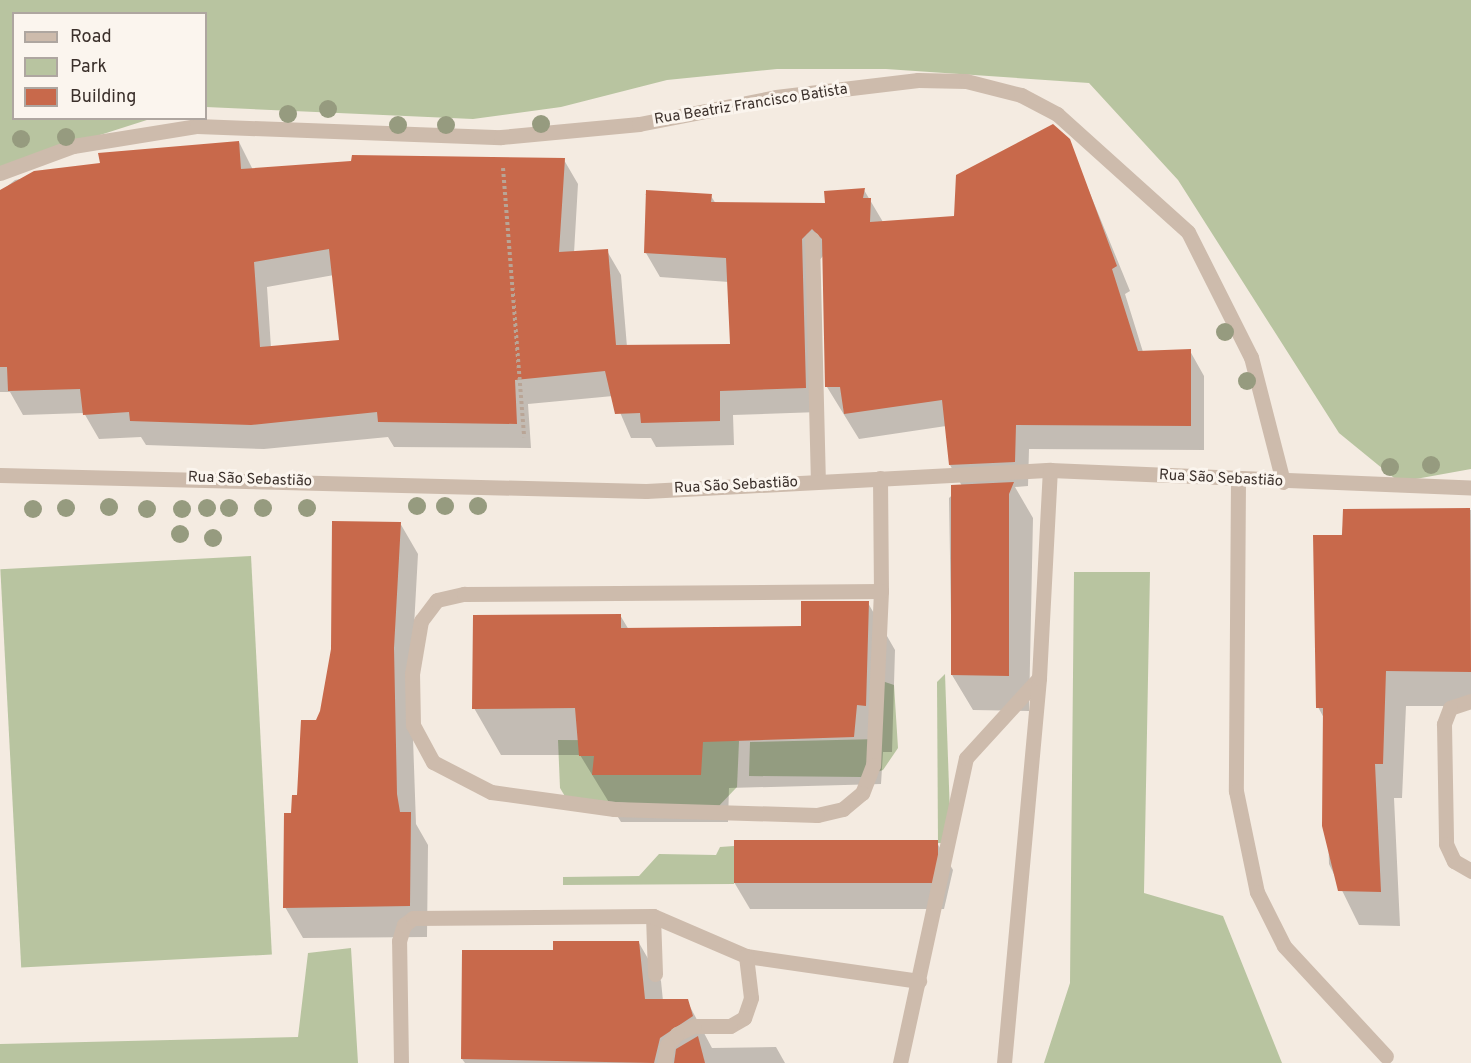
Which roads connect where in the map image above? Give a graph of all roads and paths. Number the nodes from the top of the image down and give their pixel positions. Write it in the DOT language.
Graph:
graph roads {
  1 [pos="501,137"];
  2 [pos="0,173"];
  3 [pos="812,239"];
  4 [pos="524,437"];
  5 [pos="1050,470"];
  6 [pos="0,475"];
  7 [pos="880,478"];
  8 [pos="1238,480"];
  9 [pos="818,481"];
  10 [pos="1283,482"];
  11 [pos="1471,488"];
  12 [pos="881,591"];
  13 [pos="1039,678"];
  14 [pos="1471,701"];
  15 [pos="1471,871"];
  16 [pos="653,916"];
  17 [pos="746,956"];
  18 [pos="655,974"];
  19 [pos="919,981"];
  20 [pos="1386,1056"];
  21 [pos="897,1061"];
  22 [pos="401,1063"];
  23 [pos="664,1063"];
  24 [pos="1004,1063"];
  1 -- 2 [label="street, Rua Beatriz Francisco Batista"];
  1 -- 4 [label="path"];
  1 -- 10 [label="street, Rua Beatriz Francisco Batista"];
  3 -- 9 [label="street"];
  5 -- 7 [label="street, Rua São Sebastião"];
  5 -- 8 [label="street, Rua São Sebastião"];
  5 -- 13 [label="street"];
  6 -- 9 [label="street, Rua São Sebastião"];
  7 -- 9 [label="street, Rua São Sebastião"];
  7 -- 12 [label="street"];
  8 -- 10 [label="street, Rua São Sebastião"];
  8 -- 20 [label="street"];
  10 -- 11 [label="street, Rua São Sebastião"];
  12 -- 12 [label="street"];
  13 -- 19 [label="street"];
  13 -- 24 [label="street"];
  14 -- 15 [label="street"];
  16 -- 17 [label="street"];
  16 -- 18 [label="street"];
  16 -- 22 [label="street"];
  17 -- 19 [label="street"];
  17 -- 23 [label="street"];
  19 -- 21 [label="street"];
}
